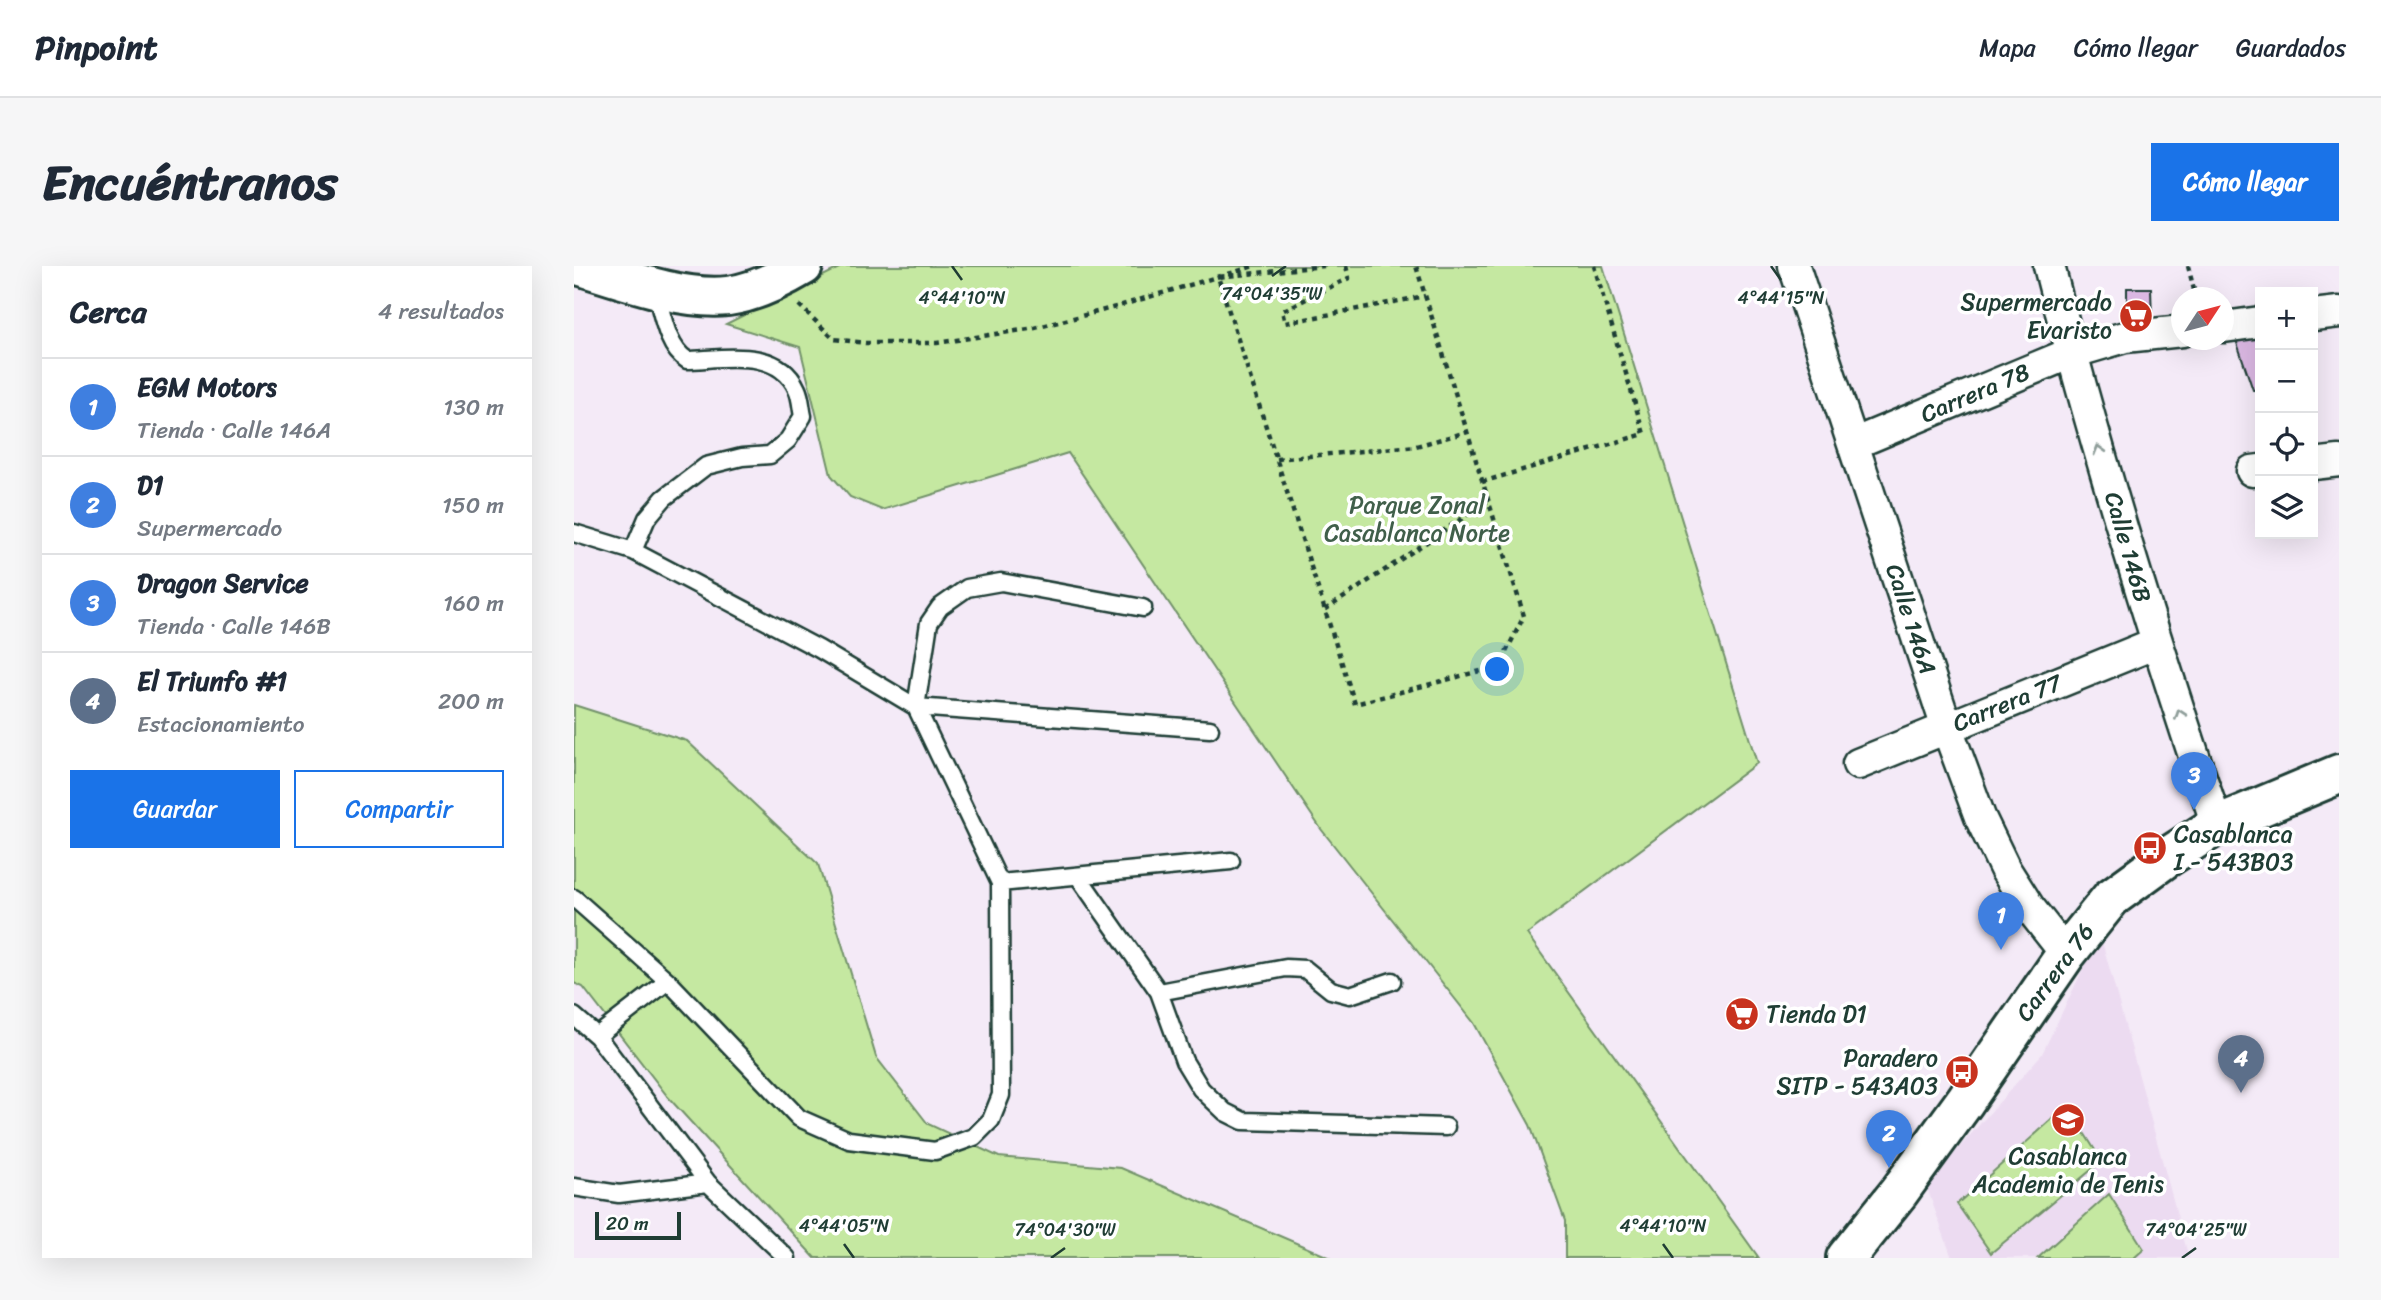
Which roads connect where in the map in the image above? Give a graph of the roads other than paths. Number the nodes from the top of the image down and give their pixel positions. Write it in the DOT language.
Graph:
graph roads {
  1 [pos="582,266"];
  2 [pos="1794,266"];
  3 [pos="2049,266"];
  4 [pos="794,271"];
  5 [pos="655,288"];
  6 [pos="2339,312"];
  7 [pos="2318,314"];
  8 [pos="2255,323"];
  9 [pos="2234,326"];
  10 [pos="2171,332"];
  11 [pos="2071,353"];
  12 [pos="1853,444"];
  13 [pos="2339,461"];
  14 [pos="2318,463"];
  15 [pos="574,533"];
  16 [pos="633,551"];
  17 [pos="1143,608"];
  18 [pos="2156,643"];
  19 [pos="916,707"];
  20 [pos="1947,728"];
  21 [pos="1210,729"];
  22 [pos="1858,764"];
  23 [pos="2339,774"];
  24 [pos="2217,825"];
  25 [pos="1231,861"];
  26 [pos="1078,876"];
  27 [pos="1000,883"];
  28 [pos="574,898"];
  29 [pos="2066,954"];
  30 [pos="668,981"];
  31 [pos="1392,981"];
  32 [pos="1159,992"];
  33 [pos="574,1016"];
  34 [pos="597,1036"];
  35 [pos="1446,1127"];
  36 [pos="708,1183"];
  37 [pos="574,1187"];
  38 [pos="787,1258"];
  39 [pos="1846,1258"];
  1 -- 5 [label="street"];
  2 -- 12 [label="street, Calle 146A"];
  3 -- 11 [label="street, Calle 146B"];
  4 -- 5 [label="street"];
  5 -- 16 [label="lane"];
  6 -- 7 [label="street"];
  8 -- 9 [label="street"];
  10 -- 11 [label="street, Carrera 78"];
  11 -- 12 [label="street, Carrera 78"];
  18 -- 11 [label="street, Calle 146B, one-way"];
  12 -- 20 [label="street, Calle 146A"];
  13 -- 14 [label="street"];
  15 -- 16 [label="lane"];
  16 -- 19 [label="lane"];
  17 -- 19 [label="lane"];
  18 -- 20 [label="street, Carrera 77"];
  24 -- 18 [label="street, Calle 146B, one-way"];
  19 -- 21 [label="lane"];
  19 -- 27 [label="lane"];
  20 -- 22 [label="street, Carrera 77"];
  20 -- 29 [label="street, Calle 146A"];
  23 -- 24 [label="street, Carrera 76"];
  24 -- 29 [label="street, Carrera 76"];
  25 -- 26 [label="lane"];
  26 -- 27 [label="lane"];
  26 -- 32 [label="lane"];
  27 -- 30 [label="lane"];
  28 -- 30 [label="lane"];
  29 -- 39 [label="street, Carrera 76"];
  30 -- 34 [label="lane"];
  31 -- 32 [label="lane"];
  32 -- 35 [label="lane"];
  33 -- 34 [label="lane"];
  34 -- 36 [label="lane"];
  36 -- 37 [label="lane"];
  36 -- 38 [label="lane"];
}
